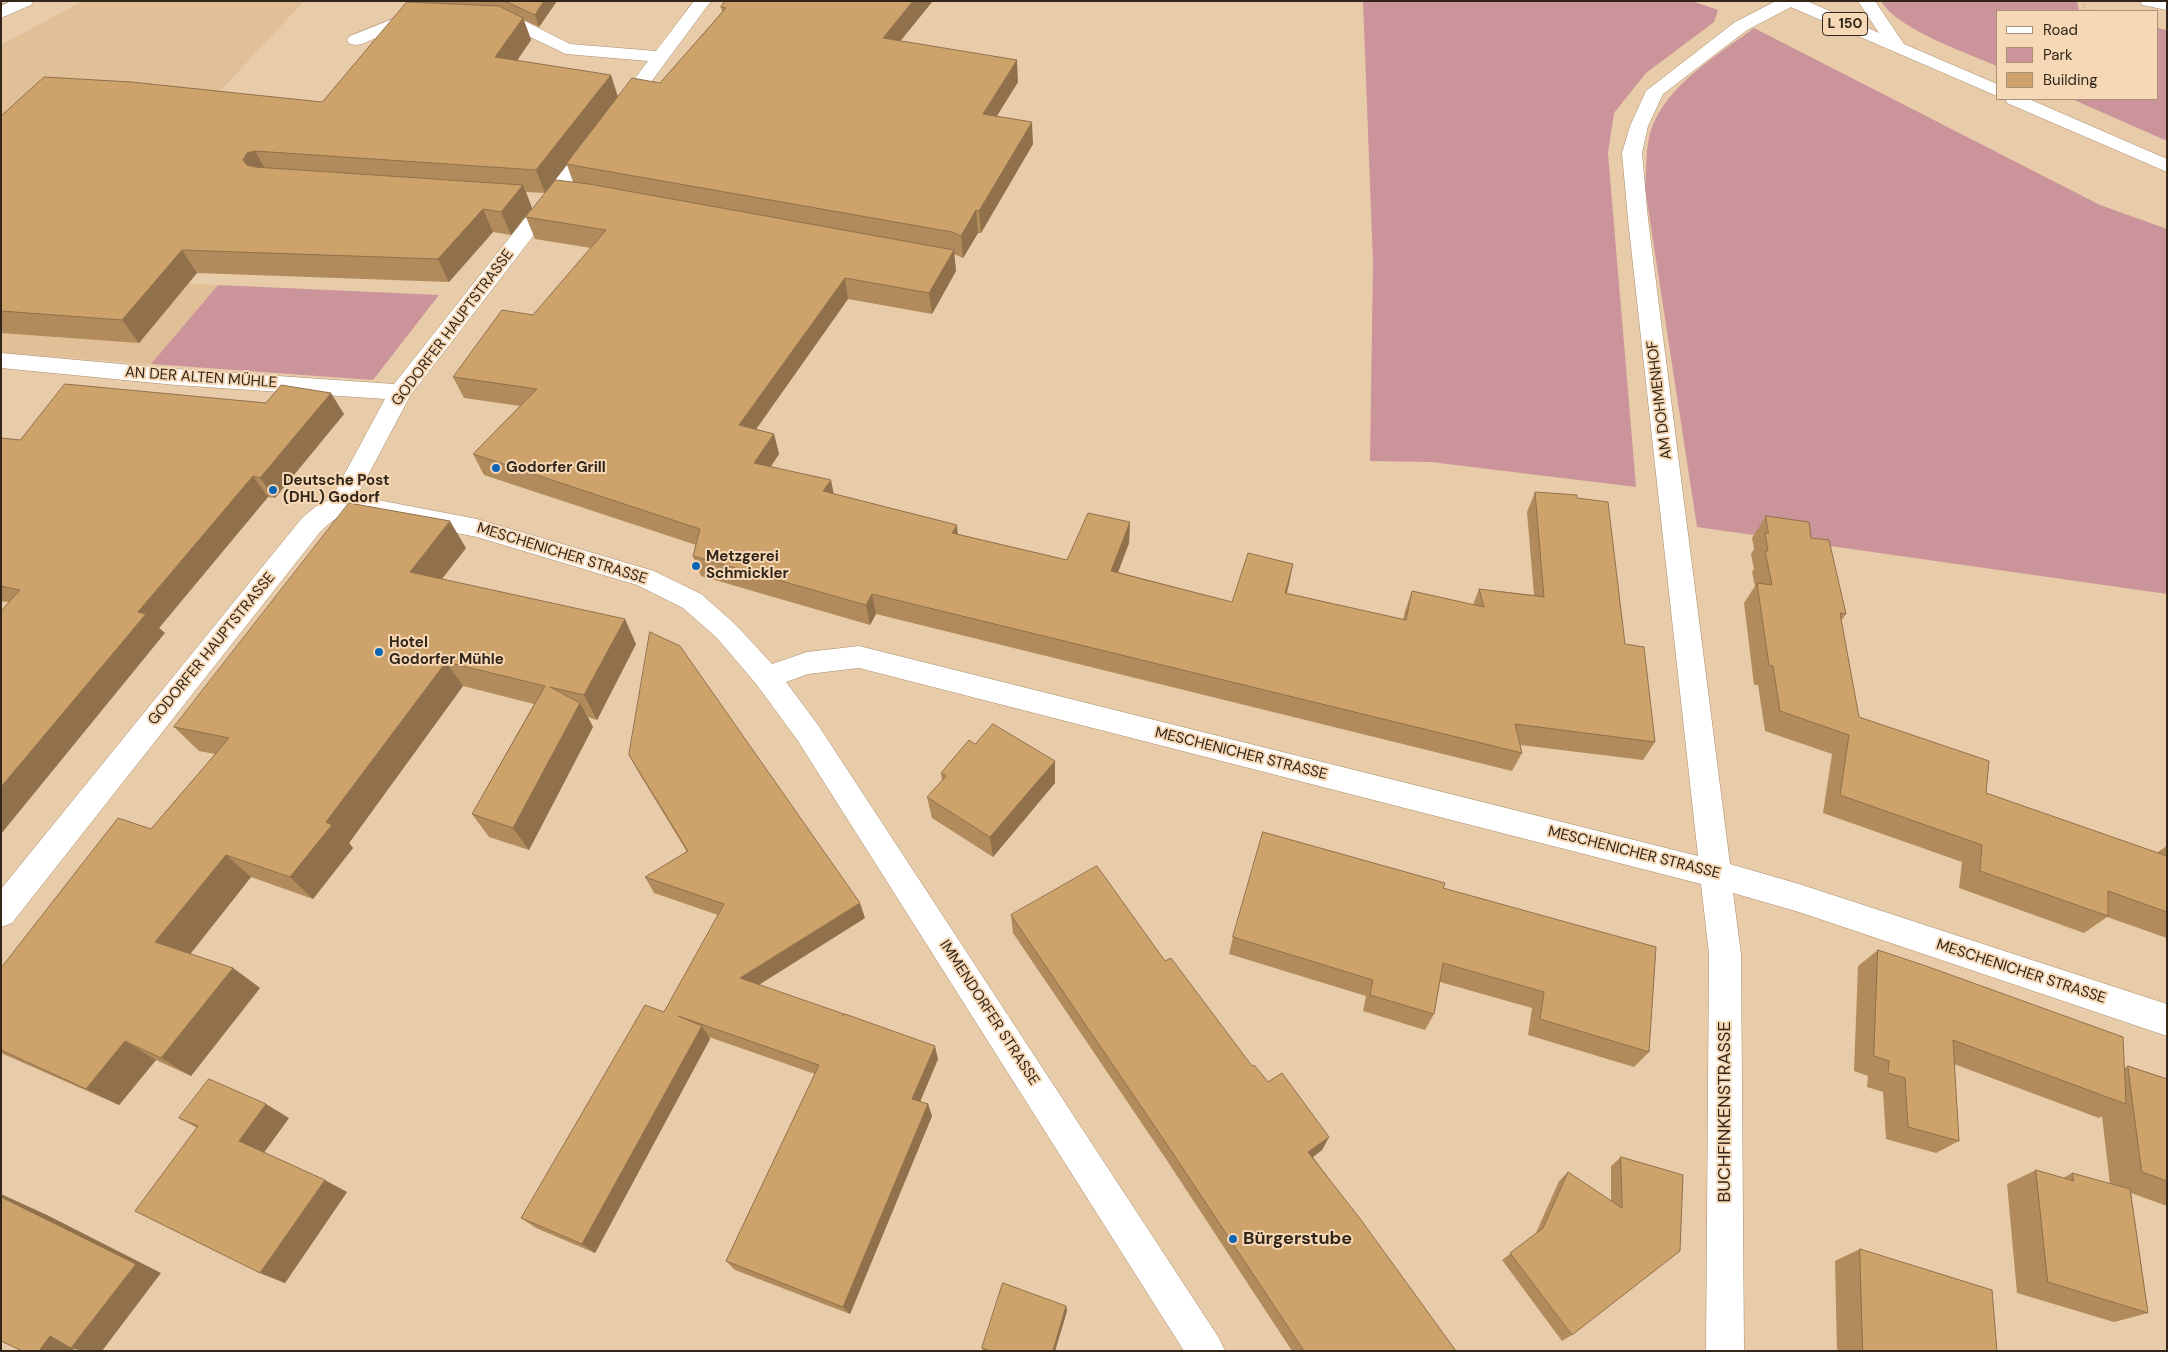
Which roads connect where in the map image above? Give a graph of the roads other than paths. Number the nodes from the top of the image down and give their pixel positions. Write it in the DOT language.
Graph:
graph roads {
  1 [pos="25,1"];
  2 [pos="704,1"];
  3 [pos="1791,1"];
  4 [pos="1866,1"];
  5 [pos="2148,1"];
  6 [pos="2167,5"];
  7 [pos="1,13"];
  8 [pos="437,18"];
  9 [pos="474,19"];
  10 [pos="356,40"];
  11 [pos="1897,48"];
  12 [pos="661,57"];
  13 [pos="1996,91"];
  14 [pos="2016,100"];
  15 [pos="2167,166"];
  16 [pos="1,360"];
  17 [pos="400,392"];
  18 [pos="340,505"];
  19 [pos="767,677"];
  20 [pos="1717,874"];
  21 [pos="1,912"];
  22 [pos="2167,1020"];
  23 [pos="1206,1351"];
  24 [pos="1725,1351"];
  1 -- 7 [label="street"];
  2 -- 12 [label="street, GODORFER HAUPTSTRASSE"];
  3 -- 11 [label="street, L 150"];
  3 -- 20 [label="street, AM DOHMENHOF"];
  4 -- 11 [label="street"];
  5 -- 6 [label="street"];
  8 -- 10 [label="street"];
  9 -- 12 [label="street"];
  11 -- 13 [label="street, L 150"];
  12 -- 17 [label="street, GODORFER HAUPTSTRASSE"];
  14 -- 15 [label="street"];
  16 -- 17 [label="street, AN DER ALTEN MÜHLE"];
  17 -- 18 [label="street, GODORFER HAUPTSTRASSE"];
  18 -- 19 [label="street, MESCHENICHER STRASSE"];
  18 -- 21 [label="street, GODORFER HAUPTSTRASSE"];
  19 -- 20 [label="street, MESCHENICHER STRASSE"];
  19 -- 23 [label="street, IMMENDORFER STRASSE"];
  20 -- 22 [label="street, MESCHENICHER STRASSE"];
  20 -- 24 [label="street, BUCHFINKENSTRASSE"];
}
